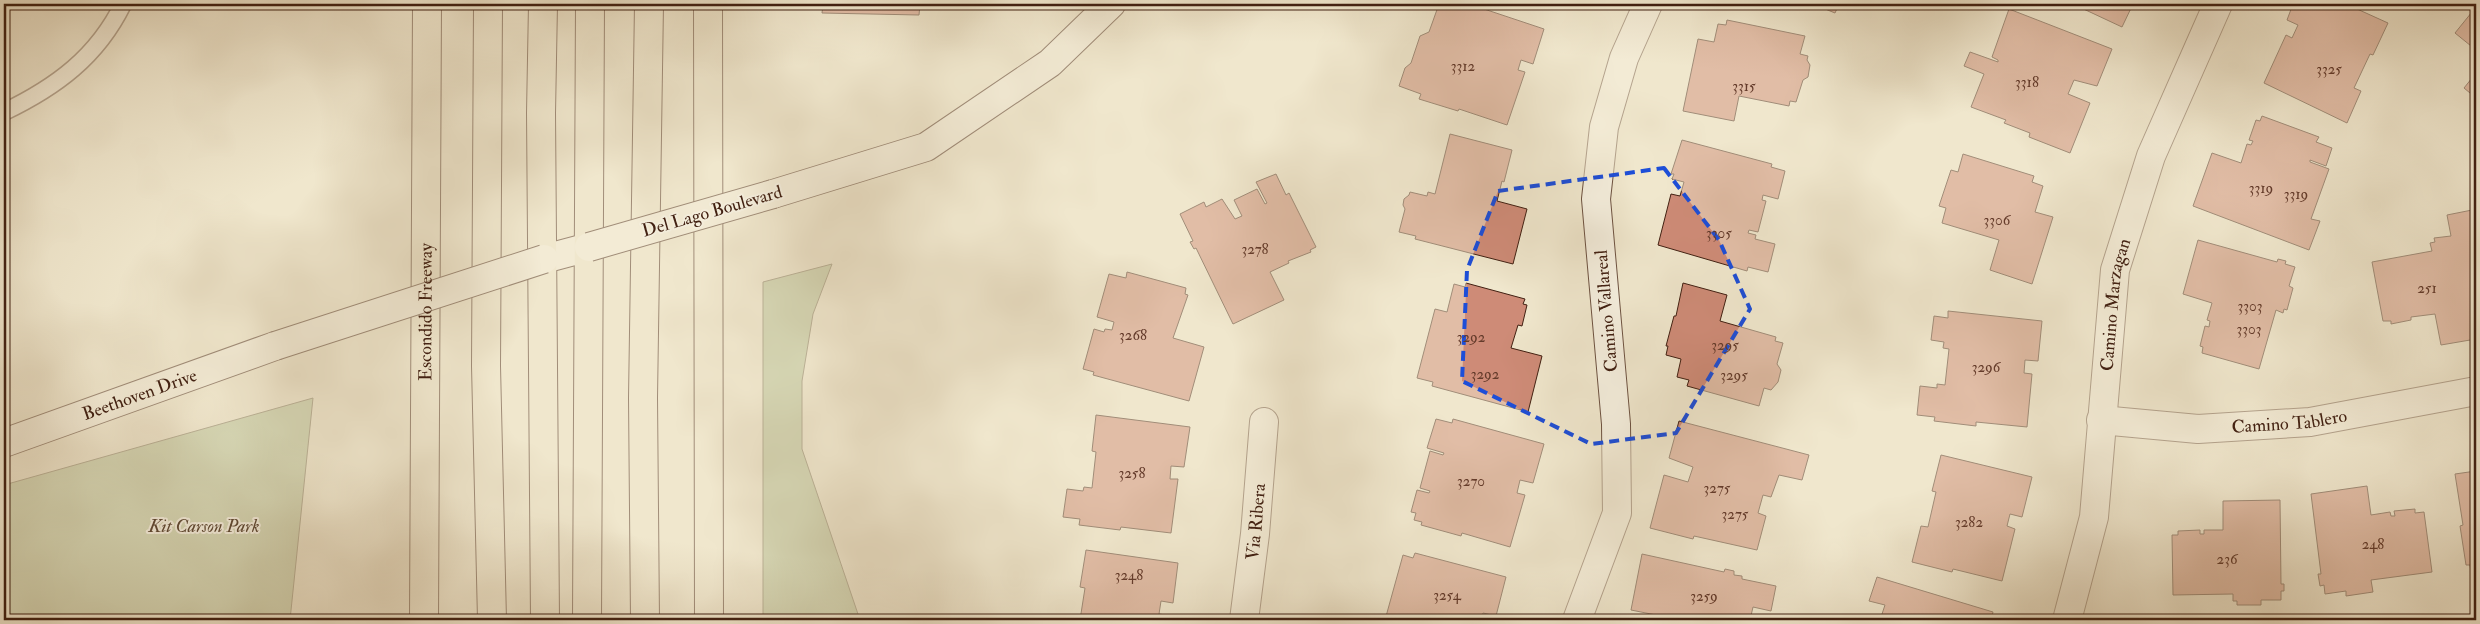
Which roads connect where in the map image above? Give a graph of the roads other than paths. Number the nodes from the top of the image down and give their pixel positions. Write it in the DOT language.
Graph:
graph roads {
  1 [pos="123,4"];
  2 [pos="427,4"];
  3 [pos="488,4"];
  4 [pos="543,4"];
  5 [pos="590,4"];
  6 [pos="649,4"];
  7 [pos="708,4"];
  8 [pos="1110,4"];
  9 [pos="1648,4"];
  10 [pos="2218,4"];
  11 [pos="4,112"];
  12 [pos="589,247"];
  13 [pos="544,259"];
  14 [pos="275,346"];
  15 [pos="2476,391"];
  16 [pos="2101,420"];
  17 [pos="1264,422"];
  18 [pos="4,444"];
  19 [pos="424,620"];
  20 [pos="492,620"];
  21 [pos="545,620"];
  22 [pos="587,620"];
  23 [pos="645,620"];
  24 [pos="709,620"];
  25 [pos="1244,620"];
  26 [pos="1577,620"];
  27 [pos="2067,620"];
  1 -- 11 [label="lane"];
  2 -- 19 [label="highway, Escondido Freeway"];
  3 -- 20 [label="highway"];
  4 -- 13 [label="highway"];
  5 -- 12 [label="highway"];
  6 -- 23 [label="highway"];
  7 -- 24 [label="highway"];
  8 -- 12 [label="street, Del Lago Boulevard, bridge"];
  9 -- 26 [label="street, Camino Vallareal"];
  10 -- 16 [label="street, Camino Marzagan"];
  12 -- 13 [label="street, Del Lago Boulevard"];
  12 -- 22 [label="highway"];
  13 -- 14 [label="street, Del Lago Boulevard, bridge"];
  13 -- 21 [label="highway"];
  14 -- 18 [label="street, Beethoven Drive"];
  15 -- 16 [label="street, Camino Tablero"];
  16 -- 27 [label="street, Camino Marzagan"];
  17 -- 25 [label="street, Via Ribera"];
}
